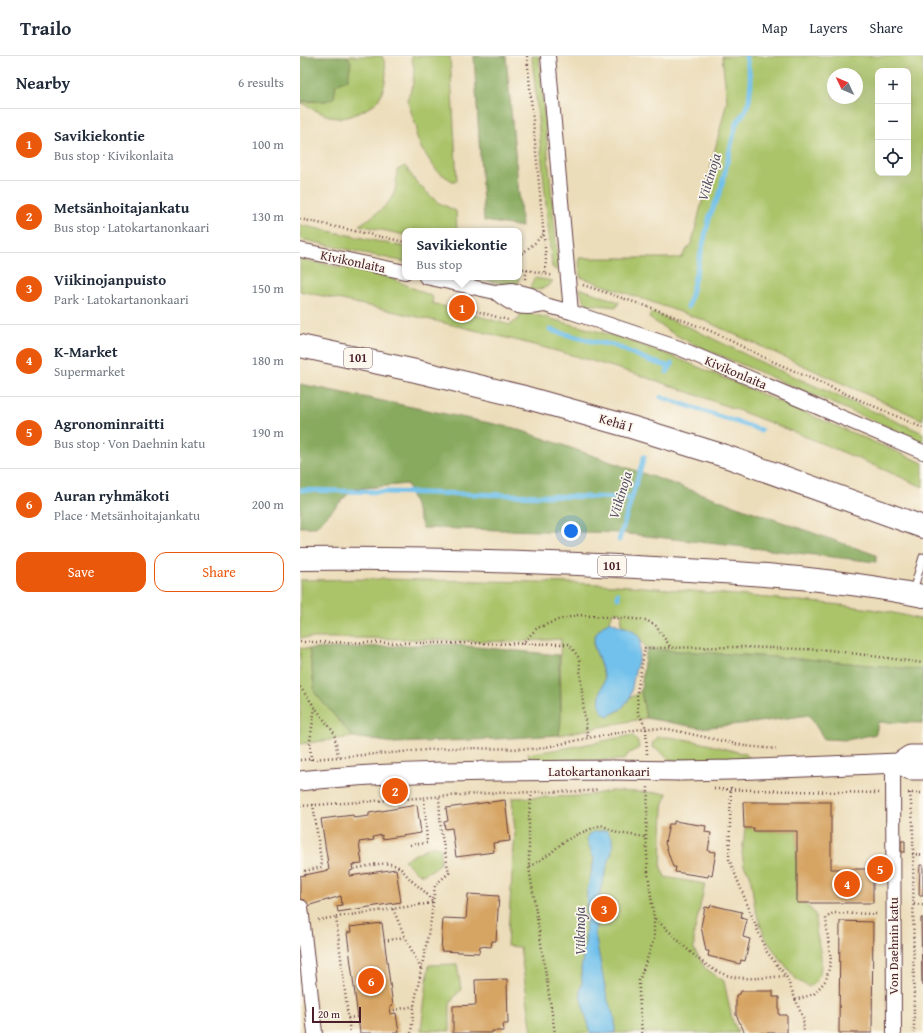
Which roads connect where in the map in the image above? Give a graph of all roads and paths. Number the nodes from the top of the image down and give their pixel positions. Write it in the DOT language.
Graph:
graph roads {
  1 [pos="527,56"];
  2 [pos="548,56"];
  3 [pos="300,219"];
  4 [pos="543,233"];
  5 [pos="402,241"];
  6 [pos="300,250"];
  7 [pos="522,254"];
  8 [pos="522,269"];
  9 [pos="402,271"];
  10 [pos="545,273"];
  11 [pos="556,276"];
  12 [pos="440,280"];
  13 [pos="578,283"];
  14 [pos="472,310"];
  15 [pos="571,312"];
  16 [pos="511,320"];
  17 [pos="300,334"];
  18 [pos="300,346"];
  19 [pos="416,371"];
  20 [pos="923,428"];
  21 [pos="923,452"];
  22 [pos="923,527"];
  23 [pos="923,557"];
  24 [pos="300,559"];
  25 [pos="918,595"];
  26 [pos="300,642"];
  27 [pos="522,644"];
  28 [pos="671,648"];
  29 [pos="923,663"];
  30 [pos="300,686"];
  31 [pos="315,707"];
  32 [pos="646,728"];
  33 [pos="588,738"];
  34 [pos="782,749"];
  35 [pos="923,755"];
  36 [pos="338,757"];
  37 [pos="300,760"];
  38 [pos="311,760"];
  39 [pos="895,763"];
  40 [pos="731,770"];
  41 [pos="923,770"];
  42 [pos="609,779"];
  43 [pos="300,781"];
  44 [pos="711,789"];
  45 [pos="731,790"];
  46 [pos="532,792"];
  47 [pos="870,793"];
  48 [pos="923,793"];
  49 [pos="439,796"];
  50 [pos="424,797"];
  51 [pos="313,804"];
  52 [pos="300,806"];
  53 [pos="647,814"];
  54 [pos="646,837"];
  55 [pos="410,845"];
  56 [pos="912,854"];
  57 [pos="923,855"];
  58 [pos="529,867"];
  59 [pos="353,869"];
  60 [pos="305,871"];
  61 [pos="300,873"];
  62 [pos="306,875"];
  63 [pos="433,903"];
  64 [pos="914,904"];
  65 [pos="923,905"];
  66 [pos="301,907"];
  67 [pos="393,909"];
  68 [pos="880,914"];
  69 [pos="336,917"];
  70 [pos="312,919"];
  71 [pos="654,919"];
  72 [pos="405,937"];
  73 [pos="384,941"];
  74 [pos="422,969"];
  75 [pos="786,976"];
  76 [pos="795,1000"];
  77 [pos="414,1006"];
  78 [pos="390,1011"];
  79 [pos="358,1017"];
  80 [pos="348,1018"];
  81 [pos="315,1033"];
  82 [pos="350,1033"];
  83 [pos="411,1033"];
  84 [pos="555,1033"];
  85 [pos="642,1033"];
  86 [pos="804,1033"];
  87 [pos="894,1033"];
  88 [pos="914,1033"];
  1 -- 4 [label="path"];
  2 -- 15 [label="street"];
  3 -- 5 [label="path"];
  4 -- 7 [label="path"];
  4 -- 10 [label="path"];
  6 -- 9 [label="street, Kivikonlaita"];
  8 -- 10 [label="path"];
  10 -- 11 [label="path"];
  12 -- 15 [label="street, Kivikonlaita"];
  13 -- 20 [label="path"];
  14 -- 16 [label="path"];
  15 -- 21 [label="street, Kivikonlaita"];
  17 -- 19 [label="highway"];
  18 -- 19 [label="highway, Kehä I / 101"];
  19 -- 22 [label="highway, Kehä I / 101"];
  23 -- 25 [label="lane"];
  24 -- 25 [label="highway, 101"];
  26 -- 27 [label="path"];
  27 -- 28 [label="path"];
  27 -- 33 [label="path"];
  28 -- 29 [label="path"];
  28 -- 32 [label="path"];
  30 -- 31 [label="path"];
  31 -- 36 [label="path"];
  31 -- 38 [label="path"];
  32 -- 33 [label="path"];
  32 -- 34 [label="path"];
  33 -- 36 [label="path"];
  35 -- 39 [label="street, Latokartanonkaari"];
  36 -- 38 [label="path"];
  37 -- 38 [label="path"];
  39 -- 40 [label="street, Latokartanonkaari"];
  39 -- 41 [label="street, Latokartanonkaari"];
  39 -- 87 [label="street, Von Daehnin katu"];
  40 -- 42 [label="street, Latokartanonkaari, bridge"];
  40 -- 45 [label="path"];
  42 -- 43 [label="street, Latokartanonkaari"];
  42 -- 46 [label="path"];
  44 -- 45 [label="path"];
  45 -- 47 [label="path"];
  45 -- 75 [label="path"];
  46 -- 49 [label="path"];
  46 -- 58 [label="path"];
  48 -- 56 [label="path"];
  49 -- 50 [label="path"];
  49 -- 63 [label="path"];
  50 -- 51 [label="path"];
  50 -- 55 [label="path"];
  51 -- 52 [label="path"];
  51 -- 60 [label="path"];
  53 -- 54 [label="path"];
  54 -- 58 [label="path"];
  54 -- 71 [label="path"];
  56 -- 57 [label="path"];
  56 -- 64 [label="path"];
  58 -- 84 [label="path"];
  59 -- 63 [label="path"];
  60 -- 61 [label="path"];
  60 -- 62 [label="path"];
  63 -- 67 [label="path"];
  63 -- 74 [label="path"];
  64 -- 65 [label="path"];
  64 -- 88 [label="path"];
  66 -- 81 [label="street"];
  67 -- 69 [label="path"];
  67 -- 72 [label="path"];
  68 -- 76 [label="path"];
  69 -- 70 [label="path"];
  69 -- 80 [label="path"];
  71 -- 75 [label="path"];
  71 -- 85 [label="path"];
  72 -- 73 [label="path"];
  72 -- 74 [label="path"];
  74 -- 77 [label="path"];
  75 -- 76 [label="path"];
  76 -- 86 [label="path"];
  77 -- 78 [label="path"];
  77 -- 83 [label="path"];
  79 -- 80 [label="path"];
  80 -- 82 [label="path"];
}
